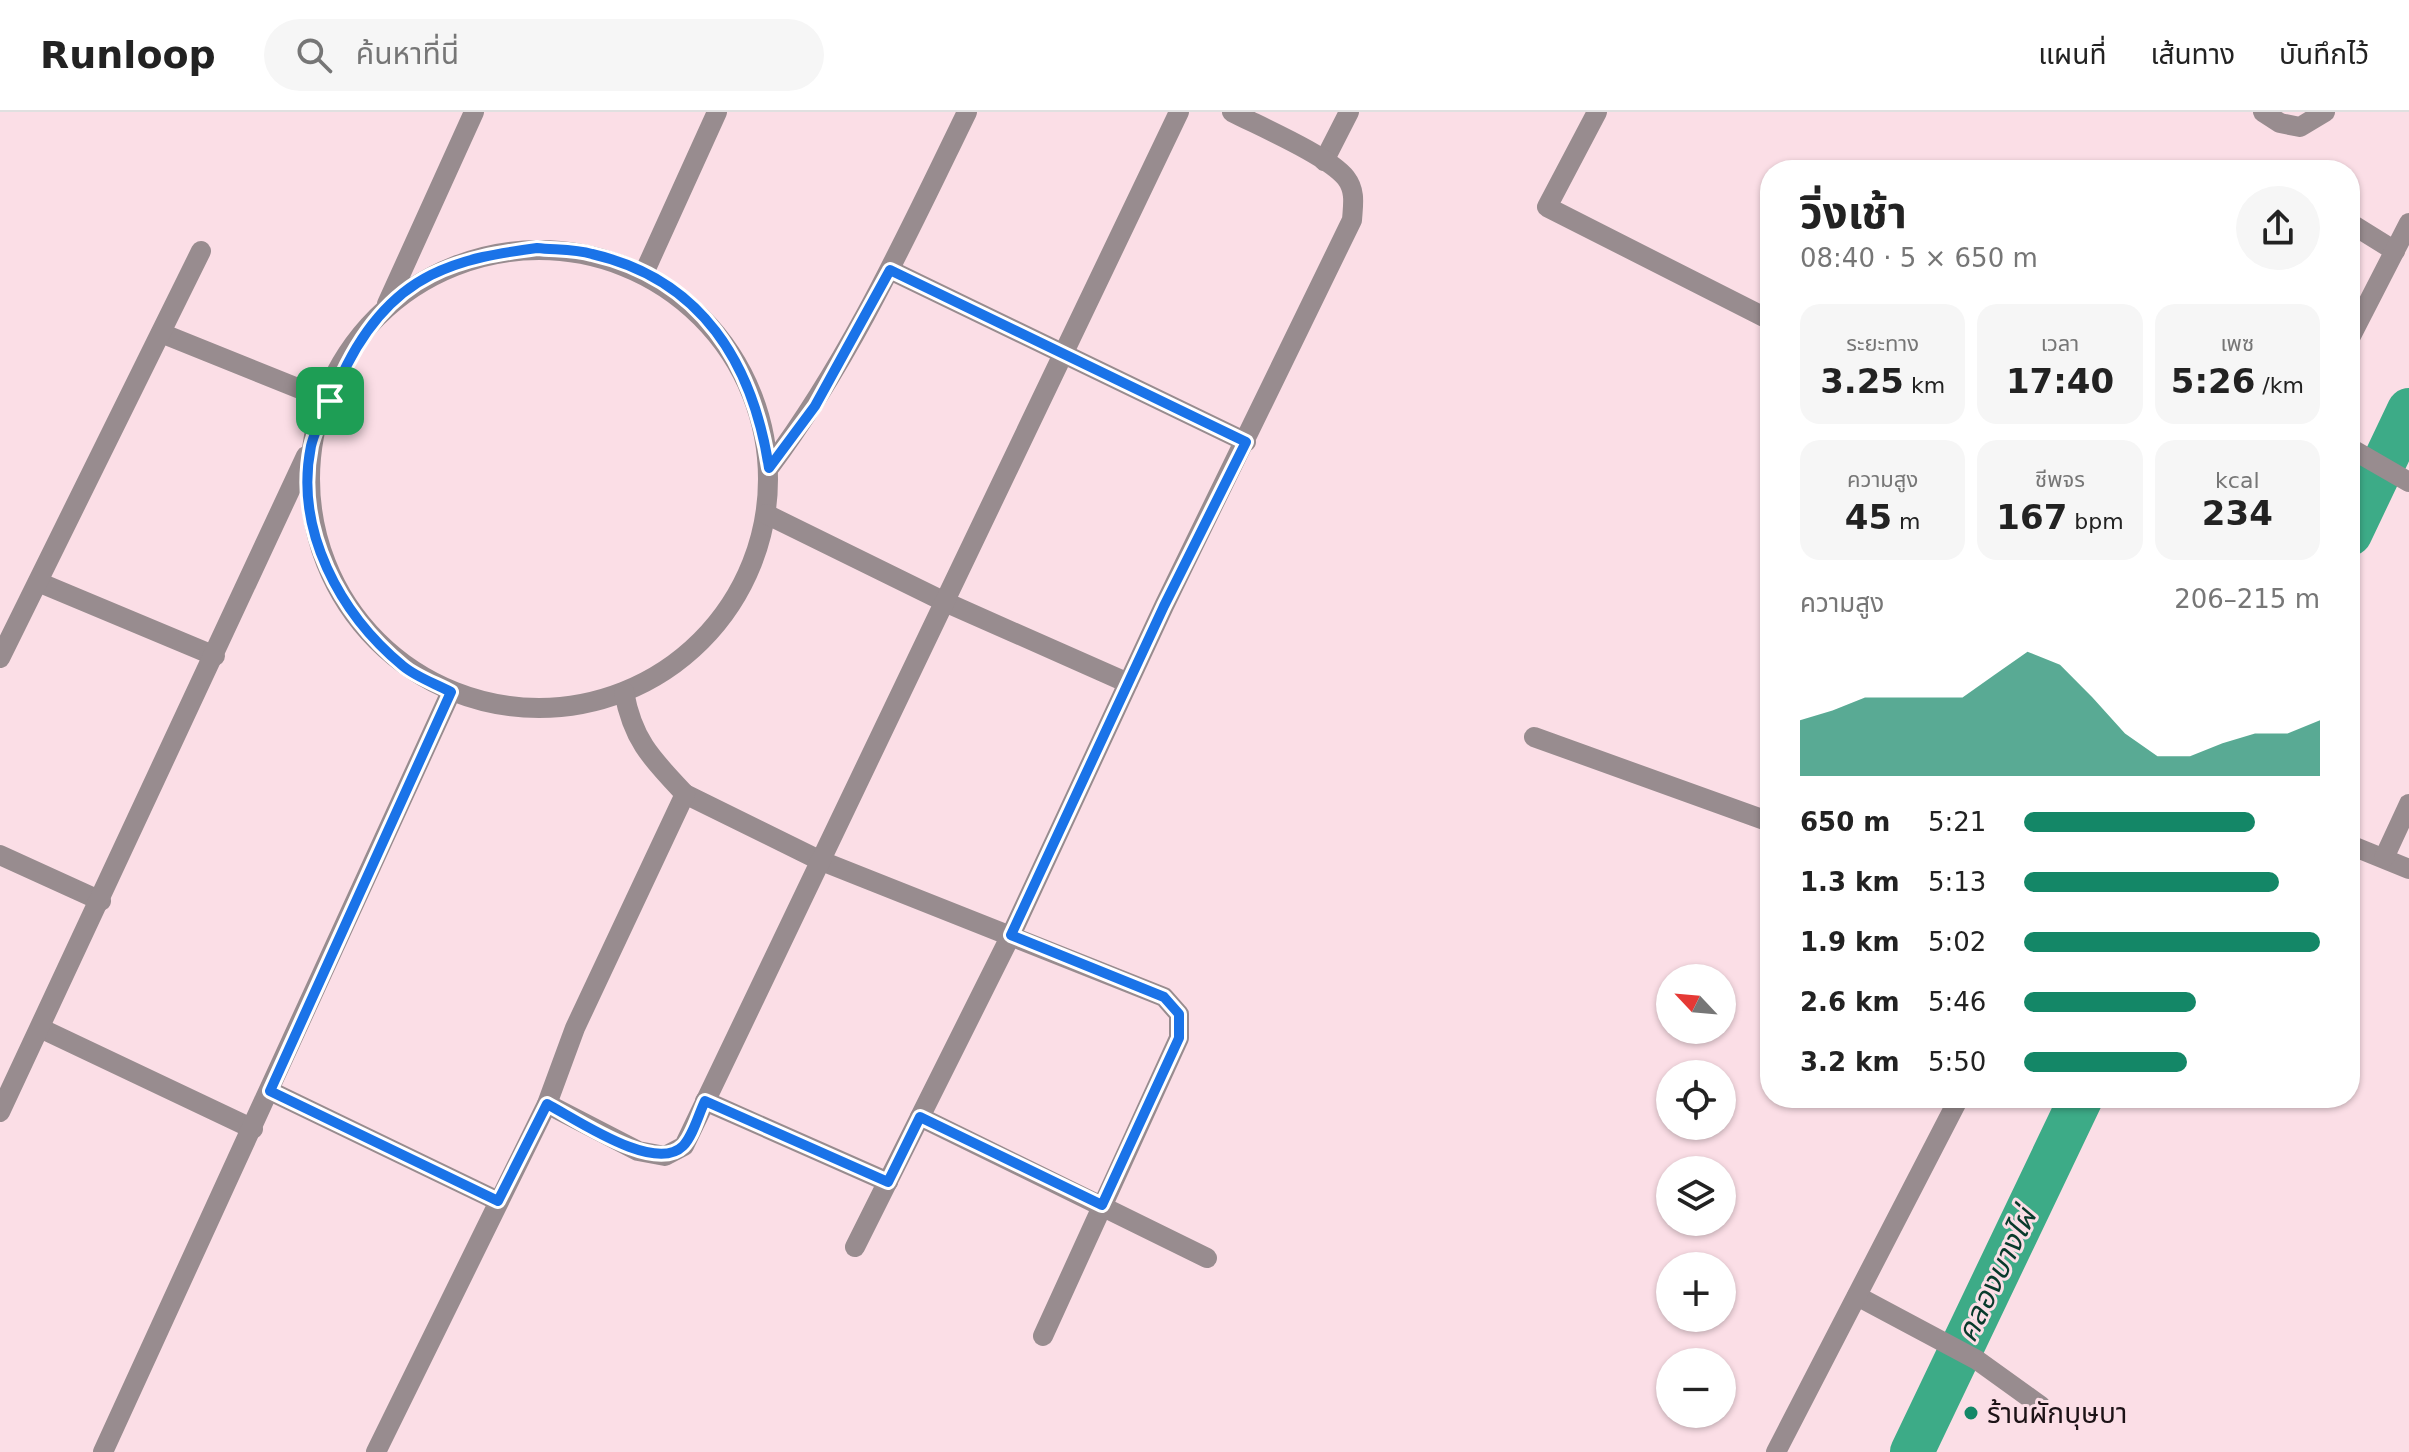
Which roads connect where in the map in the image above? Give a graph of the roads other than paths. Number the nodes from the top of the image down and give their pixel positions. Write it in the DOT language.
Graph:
graph roads {
  1 [pos="474,112"];
  2 [pos="717,112"];
  3 [pos="967,112"];
  4 [pos="1179,112"];
  5 [pos="1232,112"];
  6 [pos="1349,112"];
  7 [pos="1597,112"];
  8 [pos="2263,112"];
  9 [pos="2325,112"];
  10 [pos="1324,161"];
  11 [pos="2409,223"];
  12 [pos="2360,229"];
  13 [pos="201,251"];
  14 [pos="2395,251"];
  15 [pos="890,270"];
  16 [pos="644,273"];
  17 [pos="385,308"];
  18 [pos="1760,315"];
  19 [pos="2360,319"];
  20 [pos="161,333"];
  21 [pos="1065,351"];
  22 [pos="330,401"];
  23 [pos="1246,442"];
  24 [pos="311,445"];
  25 [pos="2360,454"];
  26 [pos="769,468"];
  27 [pos="2409,482"];
  28 [pos="766,514"];
  29 [pos="38,582"];
  30 [pos="945,602"];
  31 [pos="215,656"];
  32 [pos="0,658"];
  33 [pos="1128,683"];
  34 [pos="451,692"];
  35 [pos="624,692"];
  36 [pos="1534,737"];
  37 [pos="685,794"];
  38 [pos="2409,804"];
  39 [pos="1760,818"];
  40 [pos="2360,849"];
  41 [pos="0,855"];
  42 [pos="2384,858"];
  43 [pos="819,860"];
  44 [pos="2409,869"];
  45 [pos="101,901"];
  46 [pos="1011,935"];
  47 [pos="40,1028"];
  48 [pos="270,1091"];
  49 [pos="705,1101"];
  50 [pos="547,1104"];
  51 [pos="1954,1108"];
  52 [pos="0,1112"];
  53 [pos="920,1117"];
  54 [pos="253,1129"];
  55 [pos="888,1182"];
  56 [pos="498,1201"];
  57 [pos="1102,1205"];
  58 [pos="855,1247"];
  59 [pos="1207,1258"];
  60 [pos="1857,1296"];
  61 [pos="1043,1336"];
  62 [pos="2041,1406"];
  63 [pos="103,1452"];
  64 [pos="376,1452"];
  65 [pos="1776,1452"];
  1 -- 17 [label="street"];
  2 -- 16 [label="street"];
  3 -- 15 [label="street"];
  4 -- 21 [label="street"];
  5 -- 10 [label="street"];
  6 -- 10 [label="street"];
  7 -- 18 [label="street"];
  8 -- 9 [label="street"];
  10 -- 23 [label="street"];
  11 -- 14 [label="street"];
  12 -- 14 [label="street"];
  13 -- 20 [label="street"];
  14 -- 19 [label="street"];
  15 -- 21 [label="street"];
  15 -- 26 [label="street"];
  16 -- 17 [label="street"];
  16 -- 26 [label="street"];
  17 -- 22 [label="street"];
  20 -- 22 [label="street"];
  20 -- 29 [label="street"];
  21 -- 23 [label="street"];
  21 -- 30 [label="street"];
  22 -- 24 [label="street"];
  23 -- 33 [label="street"];
  24 -- 31 [label="street"];
  24 -- 34 [label="street"];
  25 -- 27 [label="street"];
  26 -- 28 [label="street"];
  28 -- 30 [label="street"];
  28 -- 35 [label="street"];
  29 -- 31 [label="street"];
  29 -- 32 [label="street"];
  30 -- 33 [label="street"];
  30 -- 43 [label="street"];
  31 -- 45 [label="street"];
  33 -- 46 [label="street"];
  34 -- 35 [label="street"];
  34 -- 48 [label="street"];
  35 -- 37 [label="street"];
  36 -- 39 [label="street"];
  37 -- 43 [label="street"];
  37 -- 50 [label="street"];
  38 -- 42 [label="street"];
  40 -- 42 [label="street"];
  41 -- 45 [label="street"];
  42 -- 44 [label="street"];
  43 -- 46 [label="street"];
  43 -- 49 [label="street"];
  45 -- 47 [label="street"];
  46 -- 53 [label="street"];
  46 -- 57 [label="street"];
  47 -- 52 [label="street"];
  47 -- 54 [label="street"];
  48 -- 54 [label="street"];
  48 -- 56 [label="street"];
  49 -- 50 [label="street"];
  49 -- 55 [label="street"];
  50 -- 56 [label="street"];
  51 -- 60 [label="street"];
  53 -- 55 [label="street"];
  53 -- 57 [label="street"];
  54 -- 63 [label="street"];
  55 -- 58 [label="street"];
  56 -- 64 [label="street"];
  57 -- 59 [label="street"];
  57 -- 61 [label="street"];
  60 -- 62 [label="street"];
  60 -- 65 [label="street"];
}
